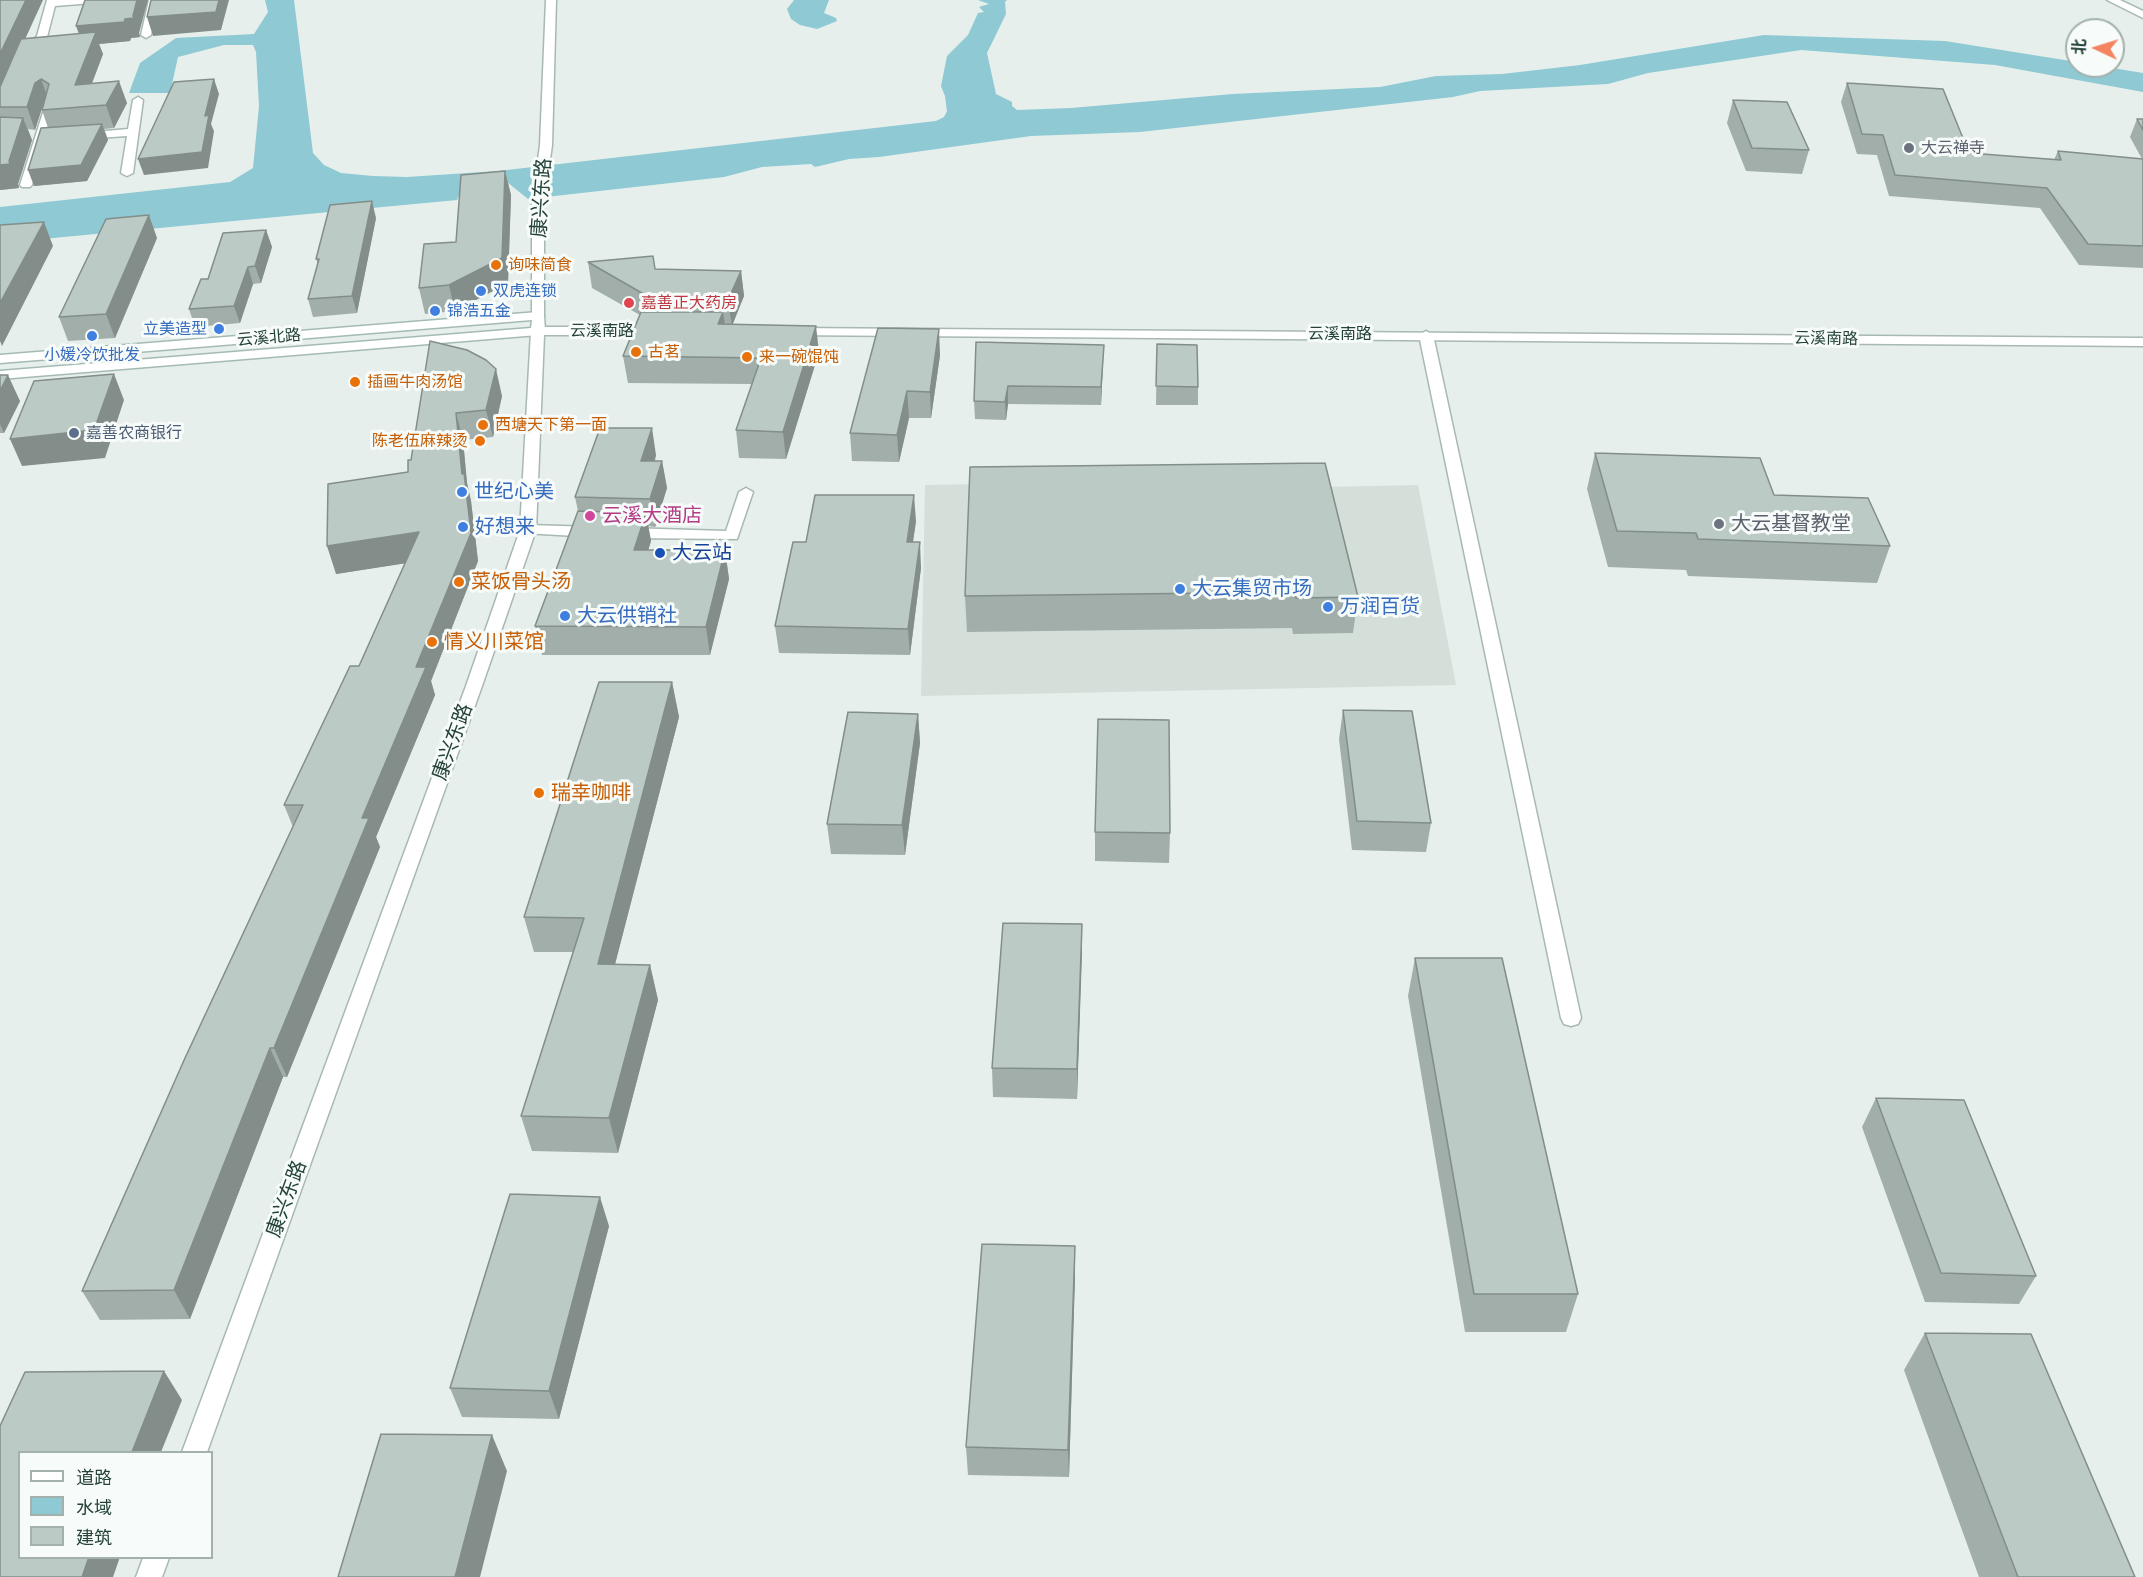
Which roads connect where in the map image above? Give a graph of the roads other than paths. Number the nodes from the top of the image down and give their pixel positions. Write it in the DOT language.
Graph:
graph roads {
  1 [pos="93,0"];
  2 [pos="154,0"];
  3 [pos="551,0"];
  4 [pos="2112,0"];
  5 [pos="52,2"];
  6 [pos="2143,15"];
  7 [pos="146,35"];
  8 [pos="20,64"];
  9 [pos="138,100"];
  10 [pos="50,106"];
  11 [pos="132,132"];
  12 [pos="74,136"];
  13 [pos="127,173"];
  14 [pos="26,185"];
  15 [pos="538,323"];
  16 [pos="668,332"];
  17 [pos="774,332"];
  18 [pos="1426,335"];
  19 [pos="2143,342"];
  20 [pos="0,359"];
  21 [pos="0,375"];
  22 [pos="746,492"];
  23 [pos="528,530"];
  24 [pos="1570,1018"];
  25 [pos="194,1451"];
  26 [pos="155,1559"];
  27 [pos="149,1577"];
  1 -- 5 [label="street"];
  2 -- 7 [label="street"];
  3 -- 15 [label="street, 康兴东路"];
  4 -- 6 [label="street"];
  5 -- 8 [label="street"];
  9 -- 11 [label="street"];
  10 -- 14 [label="street"];
  11 -- 12 [label="street"];
  11 -- 13 [label="street"];
  15 -- 16 [label="street, 云溪南路"];
  15 -- 20 [label="street, 云溪北路"];
  15 -- 21 [label="street, 云溪北路"];
  15 -- 23 [label="street, 康兴东路"];
  17 -- 18 [label="street, 云溪南路"];
  18 -- 19 [label="street, 云溪南路"];
  18 -- 24 [label="street"];
  22 -- 23 [label="street"];
  23 -- 25 [label="street, 康兴东路"];
  26 -- 27 [label="street"];
}
